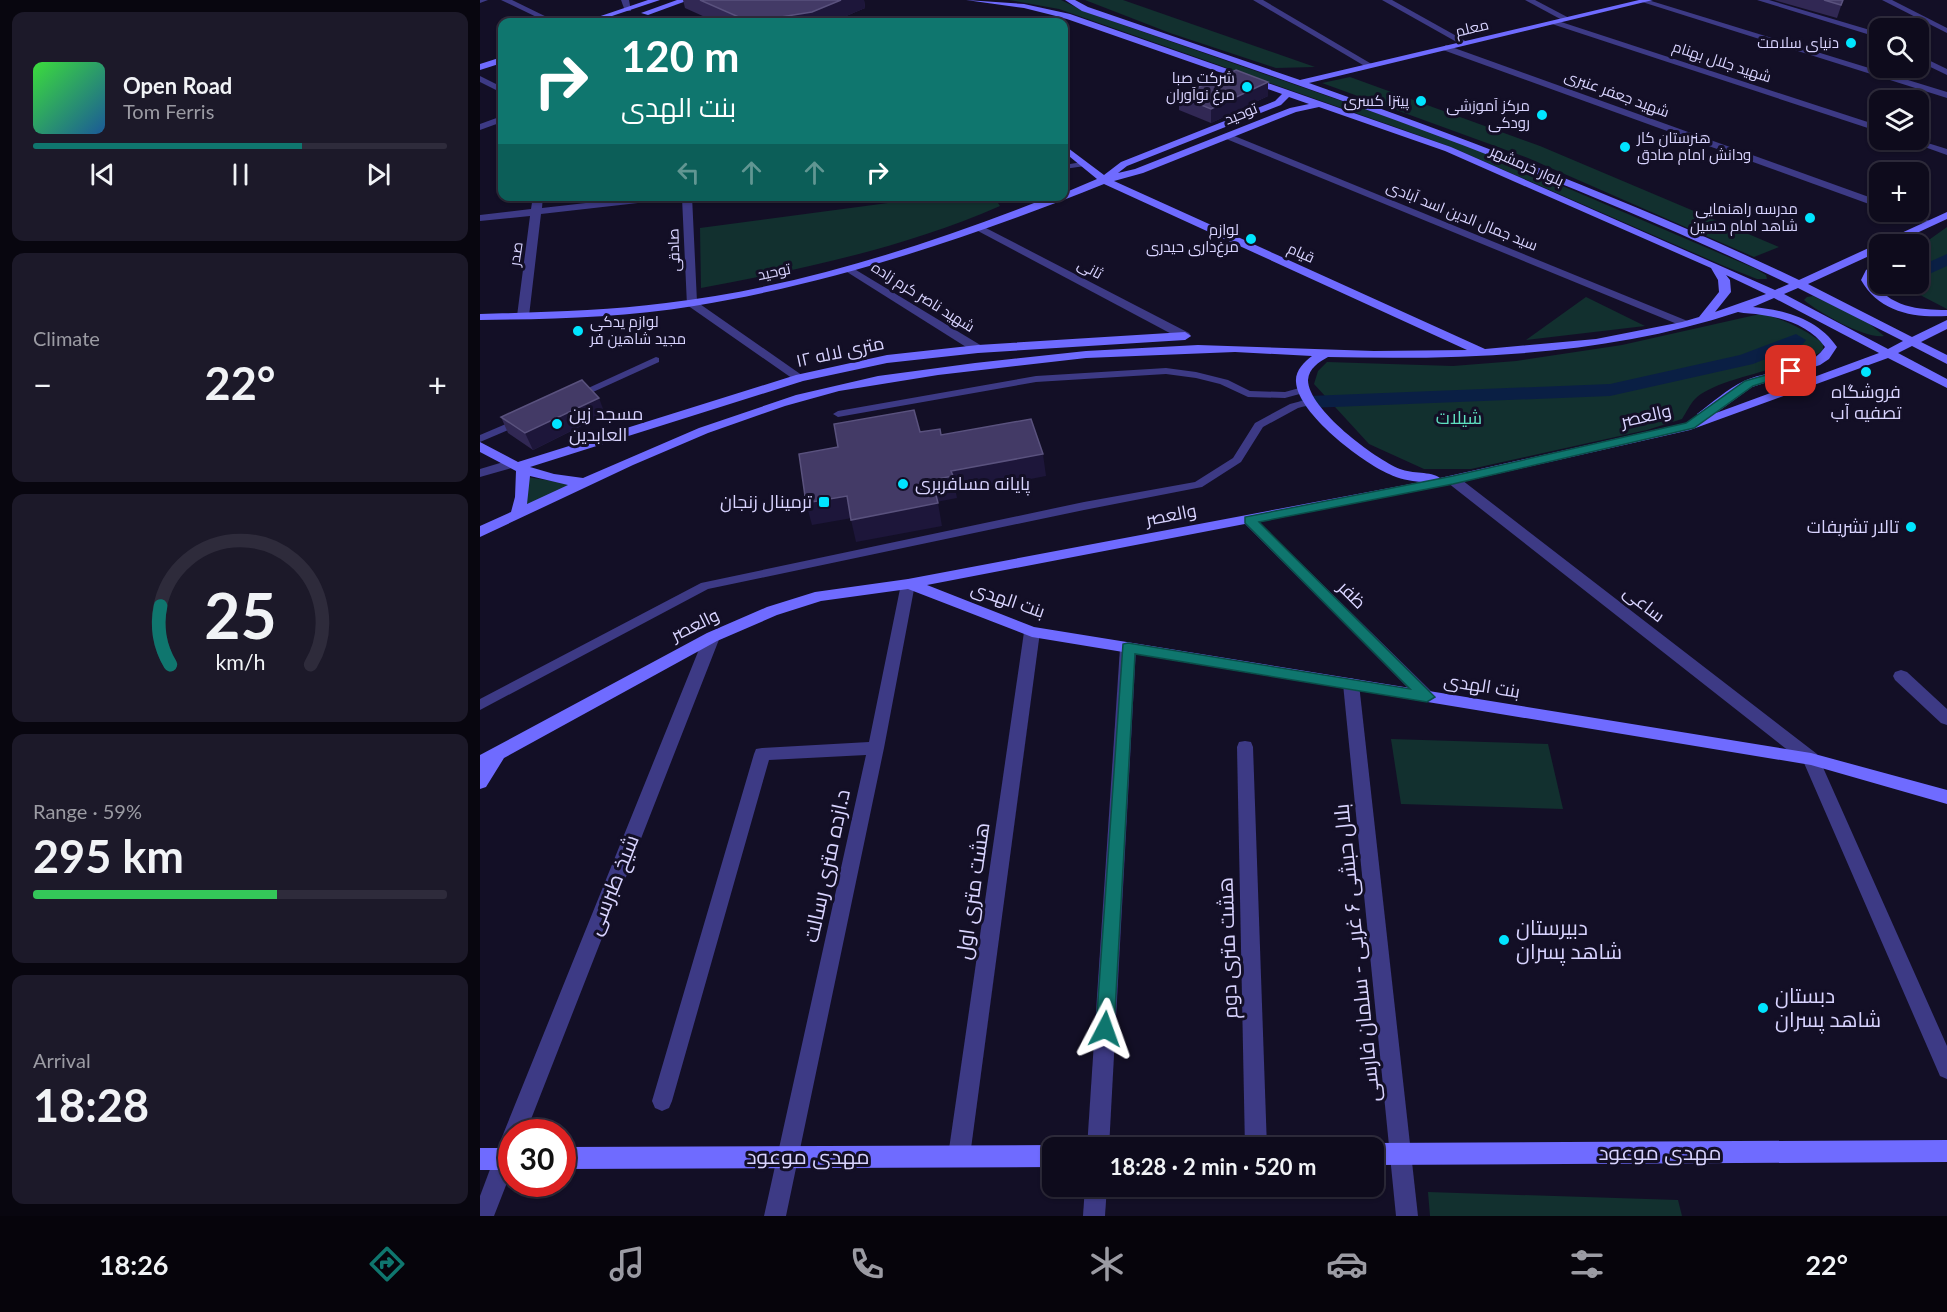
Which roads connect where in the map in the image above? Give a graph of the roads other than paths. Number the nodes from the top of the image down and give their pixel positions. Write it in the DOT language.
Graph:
graph roads {
  1 [pos="484,0"];
  2 [pos="505,0"];
  3 [pos="625,0"];
  4 [pos="656,0"];
  5 [pos="685,0"];
  6 [pos="970,0"];
  7 [pos="1069,0"];
  8 [pos="1257,0"];
  9 [pos="1386,0"];
  10 [pos="1529,0"];
  11 [pos="1761,0"];
  12 [pos="1886,0"];
  13 [pos="480,1"];
  14 [pos="1646,1"];
  15 [pos="628,9"];
  16 [pos="1067,16"];
  17 [pos="544,18"];
  18 [pos="600,18"];
  19 [pos="629,18"];
  20 [pos="1055,18"];
  21 [pos="1568,19"];
  22 [pos="1555,22"];
  23 [pos="1947,31"];
  24 [pos="1869,33"];
  25 [pos="1465,43"];
  26 [pos="1446,48"];
  27 [pos="498,51"];
  28 [pos="480,57"];
  29 [pos="498,61"];
  30 [pos="1929,63"];
  31 [pos="1371,66"];
  32 [pos="480,67"];
  33 [pos="1947,72"];
  34 [pos="480,79"];
  35 [pos="1301,82"];
  36 [pos="498,88"];
  37 [pos="1289,92"];
  38 [pos="1947,95"];
  39 [pos="1278,103"];
  40 [pos="1322,103"];
  41 [pos="1293,110"];
  42 [pos="498,120"];
  43 [pos="1869,125"];
  44 [pos="480,127"];
  45 [pos="1227,136"];
  46 [pos="1929,146"];
  47 [pos="1947,152"];
  48 [pos="1068,153"];
  49 [pos="1082,164"];
  50 [pos="1068,166"];
  51 [pos="1104,180"];
  52 [pos="1068,194"];
  53 [pos="538,201"];
  54 [pos="635,201"];
  55 [pos="687,201"];
  56 [pos="1051,201"];
  57 [pos="1869,201"];
  58 [pos="537,212"];
  59 [pos="1947,215"];
  60 [pos="480,218"];
  61 [pos="1927,222"];
  62 [pos="1930,223"];
  63 [pos="982,229"];
  64 [pos="1916,230"];
  65 [pos="1907,234"];
  66 [pos="1913,234"];
  67 [pos="1869,252"];
  68 [pos="1715,266"];
  69 [pos="851,270"];
  70 [pos="1800,285"];
  71 [pos="1775,294"];
  72 [pos="1876,294"];
  73 [pos="691,303"];
  74 [pos="1729,310"];
  75 [pos="1947,313"];
  76 [pos="480,316"];
  77 [pos="523,316"];
  78 [pos="1704,318"];
  79 [pos="1686,324"];
  80 [pos="1947,324"];
  81 [pos="1185,336"];
  82 [pos="1912,342"];
  83 [pos="978,349"];
  84 [pos="1326,353"];
  85 [pos="1485,353"];
  86 [pos="1890,353"];
  87 [pos="656,360"];
  88 [pos="1947,360"];
  89 [pos="800,378"];
  90 [pos="1947,384"];
  91 [pos="1306,396"];
  92 [pos="563,402"];
  93 [pos="838,414"];
  94 [pos="532,416"];
  95 [pos="1690,426"];
  96 [pos="480,439"];
  97 [pos="480,446"];
  98 [pos="516,467"];
  99 [pos="480,473"];
  100 [pos="1453,480"];
  101 [pos="585,482"];
  102 [pos="517,514"];
  103 [pos="1249,520"];
  104 [pos="480,532"];
  105 [pos="908,584"];
  106 [pos="1032,632"];
  107 [pos="712,637"];
  108 [pos="1128,648"];
  109 [pos="1901,676"];
  110 [pos="1351,684"];
  111 [pos="1427,697"];
  112 [pos="480,705"];
  113 [pos="1947,719"];
  114 [pos="1245,747"];
  115 [pos="876,748"];
  116 [pos="501,750"];
  117 [pos="1810,759"];
  118 [pos="480,763"];
  119 [pos="480,782"];
  120 [pos="1947,797"];
  121 [pos="1947,1069"];
  122 [pos="662,1101"];
  123 [pos="520,1119"];
  124 [pos="1099,1137"];
  125 [pos="1257,1137"];
  126 [pos="1947,1151"];
  127 [pos="1384,1154"];
  128 [pos="1401,1154"];
  129 [pos="498,1155"];
  130 [pos="959,1156"];
  131 [pos="1042,1156"];
  132 [pos="788,1157"];
  133 [pos="576,1158"];
  134 [pos="480,1159"];
  135 [pos="498,1180"];
  136 [pos="1095,1197"];
  137 [pos="483,1216"];
  138 [pos="775,1216"];
  139 [pos="1094,1216"];
  140 [pos="1407,1216"];
  1 -- 13 [label="street"];
  2 -- 17 [label="street"];
  3 -- 15 [label="street"];
  4 -- 15 [label="main road"];
  5 -- 19 [label="main road"];
  6 -- 16 [label="main road, بلوار خرمشهر"];
  7 -- 35 [label="main road, بلوار خرمشهر"];
  8 -- 31 [label="street"];
  9 -- 25 [label="street"];
  10 -- 21 [label="street"];
  11 -- 24 [label="street"];
  12 -- 23 [label="street"];
  14 -- 21 [label="main road, معلم"];
  14 -- 38 [label="street"];
  15 -- 18 [label="main road"];
  16 -- 20 [label="street"];
  16 -- 37 [label="main road, بلوار خرمشهر"];
  21 -- 22 [label="main road, معلم"];
  22 -- 25 [label="main road, معلم"];
  22 -- 43 [label="street, شهید جلال بهنام"];
  25 -- 26 [label="main road, معلم"];
  26 -- 31 [label="main road, معلم"];
  26 -- 57 [label="street, شهید جعفر عنبری"];
  27 -- 28 [label="main road"];
  29 -- 32 [label="main road"];
  30 -- 33 [label="street"];
  31 -- 35 [label="main road, معلم"];
  34 -- 36 [label="street"];
  35 -- 70 [label="main road, بلوار خرمشهر"];
  37 -- 39 [label="main road, توحید"];
  37 -- 40 [label="main road, بلوار خرمشهر"];
  39 -- 41 [label="main road"];
  39 -- 51 [label="main road, توحید"];
  40 -- 41 [label="main road, توحید"];
  40 -- 68 [label="main road, بلوار خرمشهر"];
  41 -- 45 [label="main road, توحید"];
  42 -- 44 [label="street"];
  45 -- 51 [label="main road, توحید"];
  45 -- 79 [label="street, سید جمال الدین اسد آبادی"];
  46 -- 47 [label="street"];
  48 -- 49 [label="main road, قیام"];
  49 -- 50 [label="lane"];
  49 -- 51 [label="main road, قیام"];
  51 -- 52 [label="main road, توحید"];
  51 -- 85 [label="main road, قیام"];
  53 -- 58 [label="street, صدر"];
  54 -- 58 [label="street"];
  55 -- 73 [label="street, صادقی"];
  56 -- 63 [label="main road, توحید"];
  58 -- 60 [label="street"];
  58 -- 77 [label="street, صدر"];
  59 -- 62 [label="main road"];
  61 -- 62 [label="street"];
  62 -- 64 [label="main road"];
  63 -- 69 [label="main road, توحید"];
  63 -- 81 [label="street, ثانی"];
  64 -- 65 [label="main road"];
  64 -- 66 [label="main road"];
  67 -- 70 [label="main road"];
  68 -- 71 [label="main road, بلوار خرمشهر"];
  68 -- 78 [label="main road"];
  69 -- 73 [label="main road, توحید"];
  69 -- 83 [label="street, شهید ناصر کرم زاده"];
  70 -- 71 [label="main road"];
  70 -- 82 [label="main road, بلوار خرمشهر"];
  71 -- 74 [label="main road"];
  71 -- 86 [label="main road, بلوار خرمشهر"];
  72 -- 75 [label="main road"];
  73 -- 77 [label="main road, توحید"];
  73 -- 89 [label="street"];
  74 -- 78 [label="main road"];
  74 -- 95 [label="main road"];
  76 -- 77 [label="main road, توحید"];
  78 -- 79 [label="main road"];
  79 -- 85 [label="main road"];
  80 -- 82 [label="main road, والعصر"];
  81 -- 83 [label="main road, ۱۲ متری لاله"];
  82 -- 86 [label="main road, والعصر"];
  82 -- 88 [label="main road, بلوار خرمشهر"];
  83 -- 89 [label="main road, ۱۲ متری لاله"];
  84 -- 85 [label="main road"];
  84 -- 91 [label="main road"];
  84 -- 101 [label="main road"];
  86 -- 90 [label="main road, بلوار خرمشهر"];
  86 -- 95 [label="main road, والعصر"];
  87 -- 92 [label="lane"];
  89 -- 98 [label="main road, ۱۲ متری لاله"];
  91 -- 93 [label="lane"];
  91 -- 100 [label="main road"];
  91 -- 112 [label="lane"];
  94 -- 96 [label="lane"];
  95 -- 100 [label="main road, والعصر"];
  97 -- 98 [label="main road"];
  98 -- 99 [label="street"];
  98 -- 101 [label="main road"];
  98 -- 102 [label="main road"];
  100 -- 103 [label="main road, والعصر"];
  100 -- 117 [label="street, ساعی"];
  101 -- 102 [label="main road"];
  102 -- 104 [label="main road"];
  103 -- 105 [label="main road, والعصر"];
  103 -- 111 [label="street, ظفر"];
  105 -- 106 [label="main road, بنت الهدی"];
  105 -- 107 [label="main road, والعصر"];
  105 -- 115 [label="street, د.ازده متری رسالت"];
  106 -- 108 [label="main road, بنت الهدی"];
  106 -- 130 [label="street, هشت متری اول"];
  107 -- 116 [label="main road, والعصر"];
  107 -- 123 [label="street, شیخ طبرسی"];
  108 -- 110 [label="main road, بنت الهدی"];
  108 -- 124 [label="street"];
  109 -- 113 [label="street"];
  110 -- 111 [label="main road, بنت الهدی"];
  110 -- 128 [label="street, بلال حبشی ۶ غربی - سلمان فارسی"];
  111 -- 117 [label="main road, بنت الهدی"];
  114 -- 125 [label="street, هشت متری دوم"];
  115 -- 122 [label="street"];
  115 -- 132 [label="street, د.ازده متری رسالت"];
  116 -- 118 [label="main road, والعصر"];
  116 -- 119 [label="main road"];
  117 -- 120 [label="main road, بنت الهدی"];
  117 -- 121 [label="street"];
  126 -- 128 [label="main road, مهدی موعود"];
  127 -- 128 [label="main road, مهدی موعود"];
  128 -- 140 [label="street, بلال حبشی ۶ غربی - سلمان فارسی"];
  129 -- 134 [label="main road"];
  130 -- 131 [label="main road, مهدی موعود"];
  130 -- 132 [label="main road, مهدی موعود"];
  132 -- 133 [label="main road, مهدی موعود"];
  132 -- 138 [label="street, د.ازده متری رسالت"];
  135 -- 137 [label="street"];
  136 -- 139 [label="street"];
}
